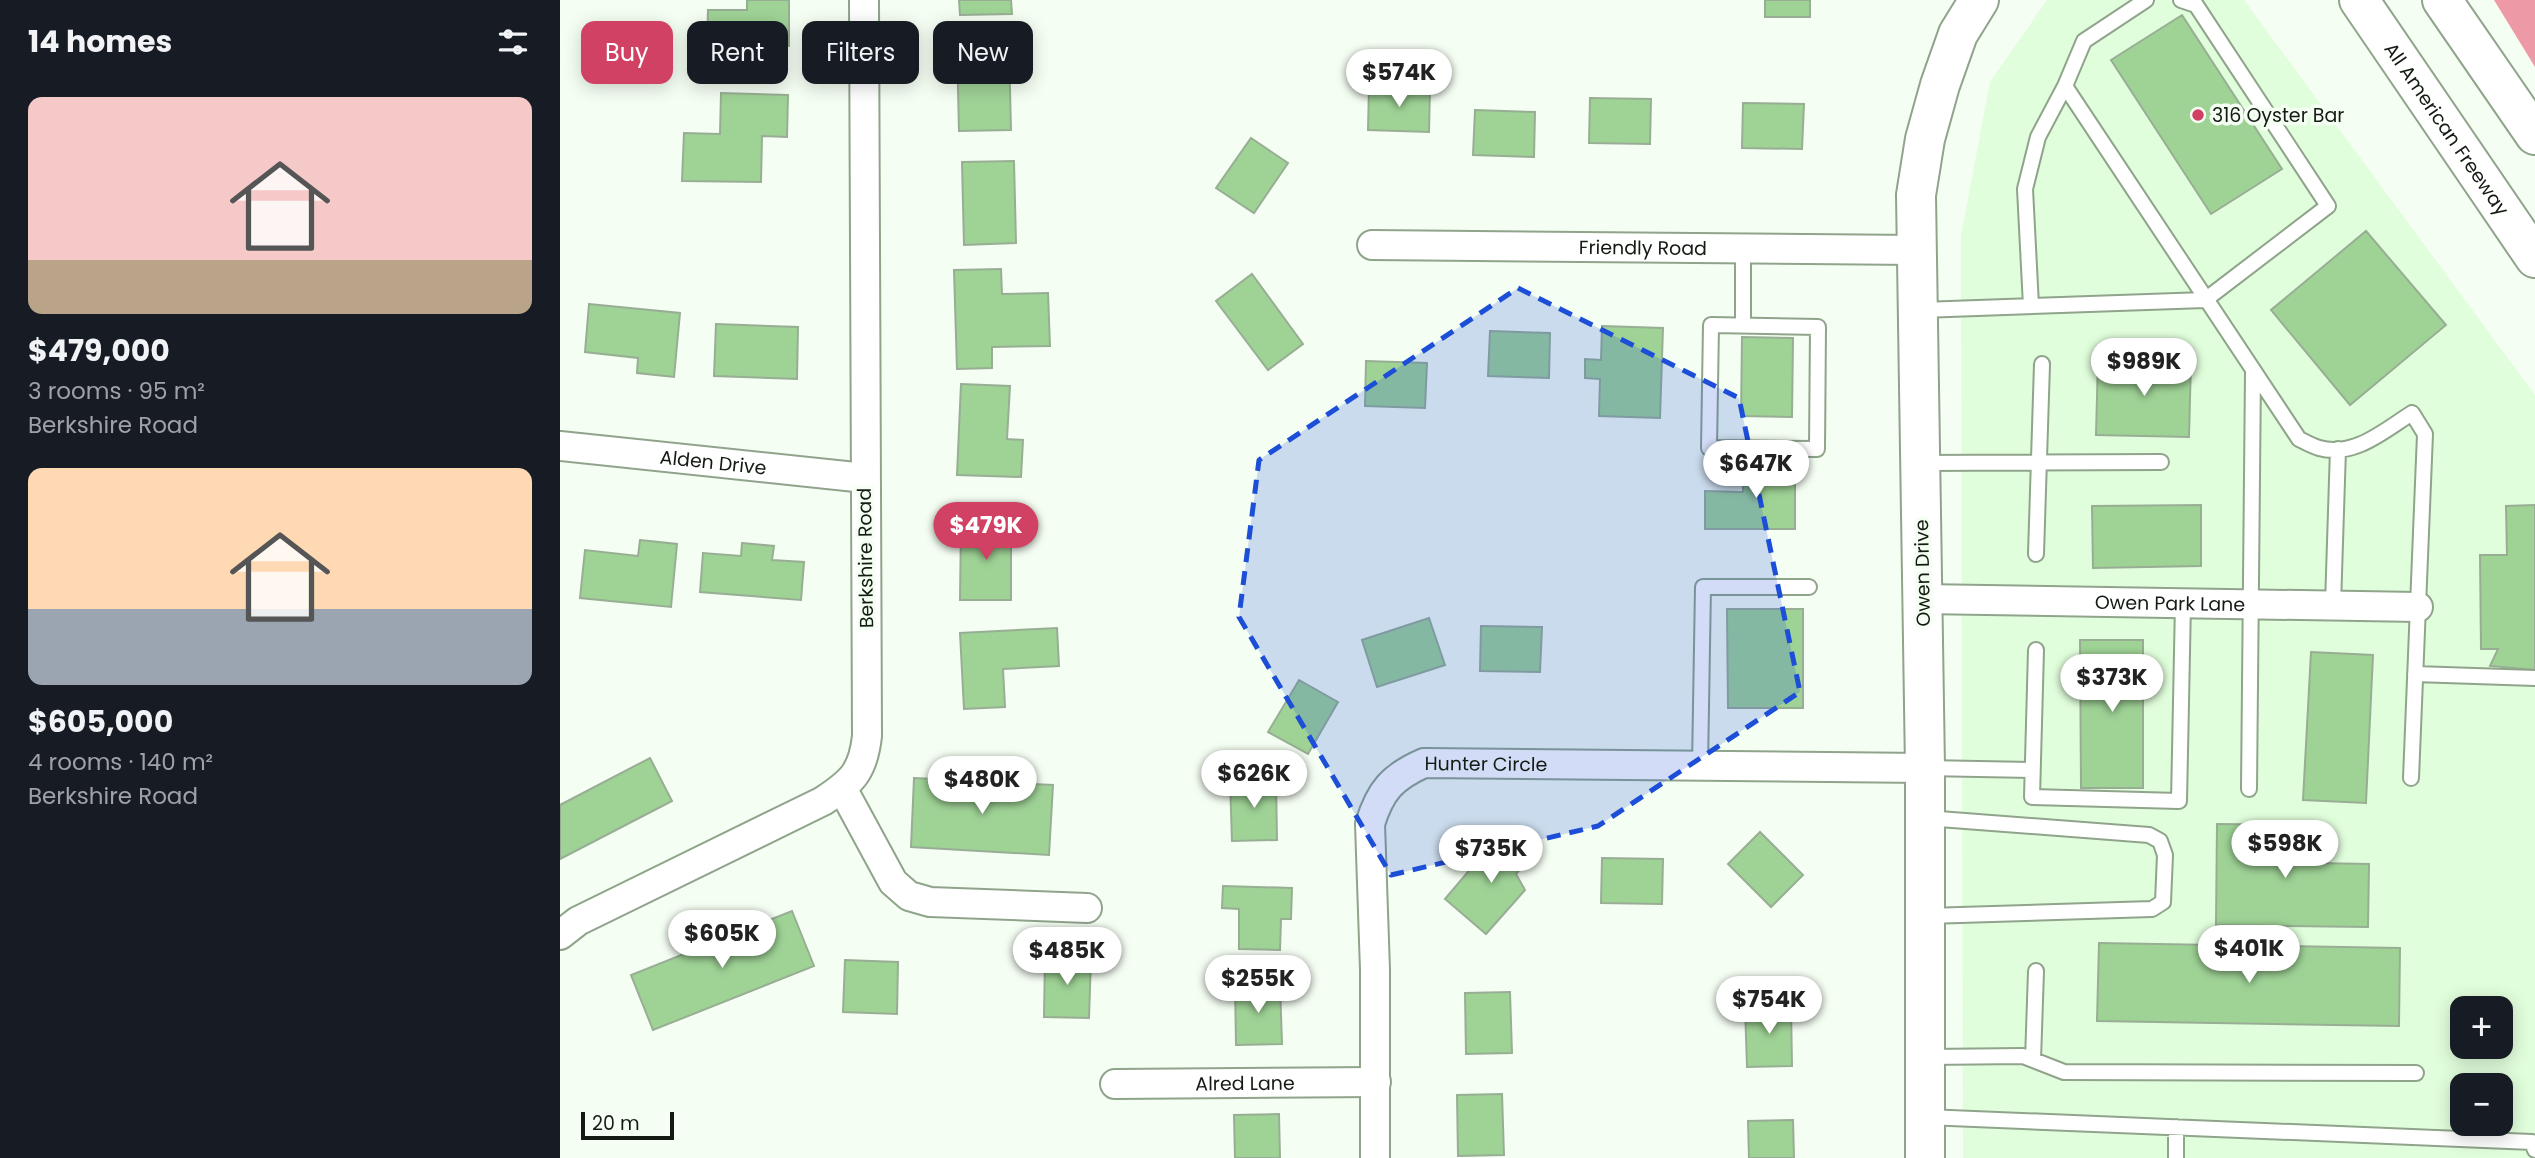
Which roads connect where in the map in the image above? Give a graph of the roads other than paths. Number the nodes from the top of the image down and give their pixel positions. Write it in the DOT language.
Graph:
graph roads {
  1 [pos="864,0"];
  2 [pos="1979,0"];
  3 [pos="2146,0"];
  4 [pos="2181,0"];
  5 [pos="2359,0"];
  6 [pos="2442,0"];
  7 [pos="2065,86"];
  8 [pos="2535,135"];
  9 [pos="1372,245"];
  10 [pos="1743,248"];
  11 [pos="1916,250"];
  12 [pos="2535,258"];
  13 [pos="2205,300"];
  14 [pos="2031,306"];
  15 [pos="1917,310"];
  16 [pos="1742,326"];
  17 [pos="2042,364"];
  18 [pos="2253,372"];
  19 [pos="560,446"];
  20 [pos="2338,449"];
  21 [pos="2161,462"];
  22 [pos="1920,463"];
  23 [pos="2038,463"];
  24 [pos="865,478"];
  25 [pos="2036,554"];
  26 [pos="1809,587"];
  27 [pos="1922,599"];
  28 [pos="2183,603"];
  29 [pos="2251,604"];
  30 [pos="2333,605"];
  31 [pos="2418,607"];
  32 [pos="2036,650"];
  33 [pos="2416,674"];
  34 [pos="2535,678"];
  35 [pos="1700,766"];
  36 [pos="1925,768"];
  37 [pos="2032,770"];
  38 [pos="2411,778"];
  39 [pos="842,788"];
  40 [pos="2249,789"];
  41 [pos="1925,818"];
  42 [pos="1087,908"];
  43 [pos="1925,916"];
  44 [pos="560,936"];
  45 [pos="2036,971"];
  46 [pos="1925,1057"];
  47 [pos="2033,1060"];
  48 [pos="2416,1073"];
  49 [pos="1376,1082"];
  50 [pos="1115,1084"];
  51 [pos="1925,1117"];
  52 [pos="2176,1127"];
  53 [pos="2535,1150"];
  54 [pos="1375,1158"];
  55 [pos="1925,1158"];
  56 [pos="2176,1158"];
  1 -- 24 [label="street, Berkshire Road"];
  2 -- 11 [label="main road, Owen Drive"];
  3 -- 7 [label="lane"];
  4 -- 13 [label="lane"];
  5 -- 12 [label="main road, All American Freeway"];
  6 -- 8 [label="main road"];
  7 -- 13 [label="lane"];
  7 -- 14 [label="lane"];
  9 -- 10 [label="street, Friendly Road"];
  10 -- 11 [label="street, Friendly Road"];
  10 -- 16 [label="lane"];
  11 -- 15 [label="main road, Owen Drive"];
  13 -- 14 [label="lane"];
  13 -- 18 [label="lane"];
  14 -- 15 [label="lane"];
  15 -- 22 [label="main road, Owen Drive"];
  16 -- 16 [label="lane"];
  17 -- 23 [label="lane"];
  18 -- 20 [label="lane"];
  18 -- 29 [label="lane"];
  19 -- 24 [label="street, Alden Drive"];
  20 -- 30 [label="lane"];
  20 -- 31 [label="lane"];
  21 -- 23 [label="lane"];
  22 -- 23 [label="lane"];
  22 -- 27 [label="main road, Owen Drive"];
  23 -- 25 [label="lane"];
  24 -- 39 [label="street, Berkshire Road"];
  26 -- 35 [label="lane"];
  27 -- 28 [label="street, Owen Park Lane"];
  27 -- 36 [label="main road, Owen Drive"];
  28 -- 29 [label="street, Owen Park Lane"];
  28 -- 37 [label="lane"];
  29 -- 30 [label="street, Owen Park Lane"];
  29 -- 40 [label="lane"];
  30 -- 31 [label="street, Owen Park Lane"];
  31 -- 33 [label="lane"];
  32 -- 37 [label="lane"];
  33 -- 34 [label="lane"];
  33 -- 38 [label="lane"];
  35 -- 36 [label="street, Hunter Circle"];
  35 -- 49 [label="street, Hunter Circle"];
  36 -- 37 [label="lane"];
  36 -- 41 [label="main road, Owen Drive"];
  39 -- 42 [label="street"];
  39 -- 44 [label="street, Berkshire Road"];
  41 -- 43 [label="main road, Owen Drive"];
  41 -- 43 [label="lane"];
  43 -- 46 [label="main road, Owen Drive"];
  45 -- 47 [label="lane"];
  46 -- 47 [label="lane"];
  46 -- 51 [label="main road, Owen Drive"];
  47 -- 48 [label="lane"];
  49 -- 50 [label="street, Alred Lane"];
  49 -- 54 [label="street, Hunter Circle"];
  51 -- 52 [label="lane"];
  51 -- 55 [label="main road, Owen Drive"];
  52 -- 53 [label="lane"];
  52 -- 56 [label="lane"];
}
